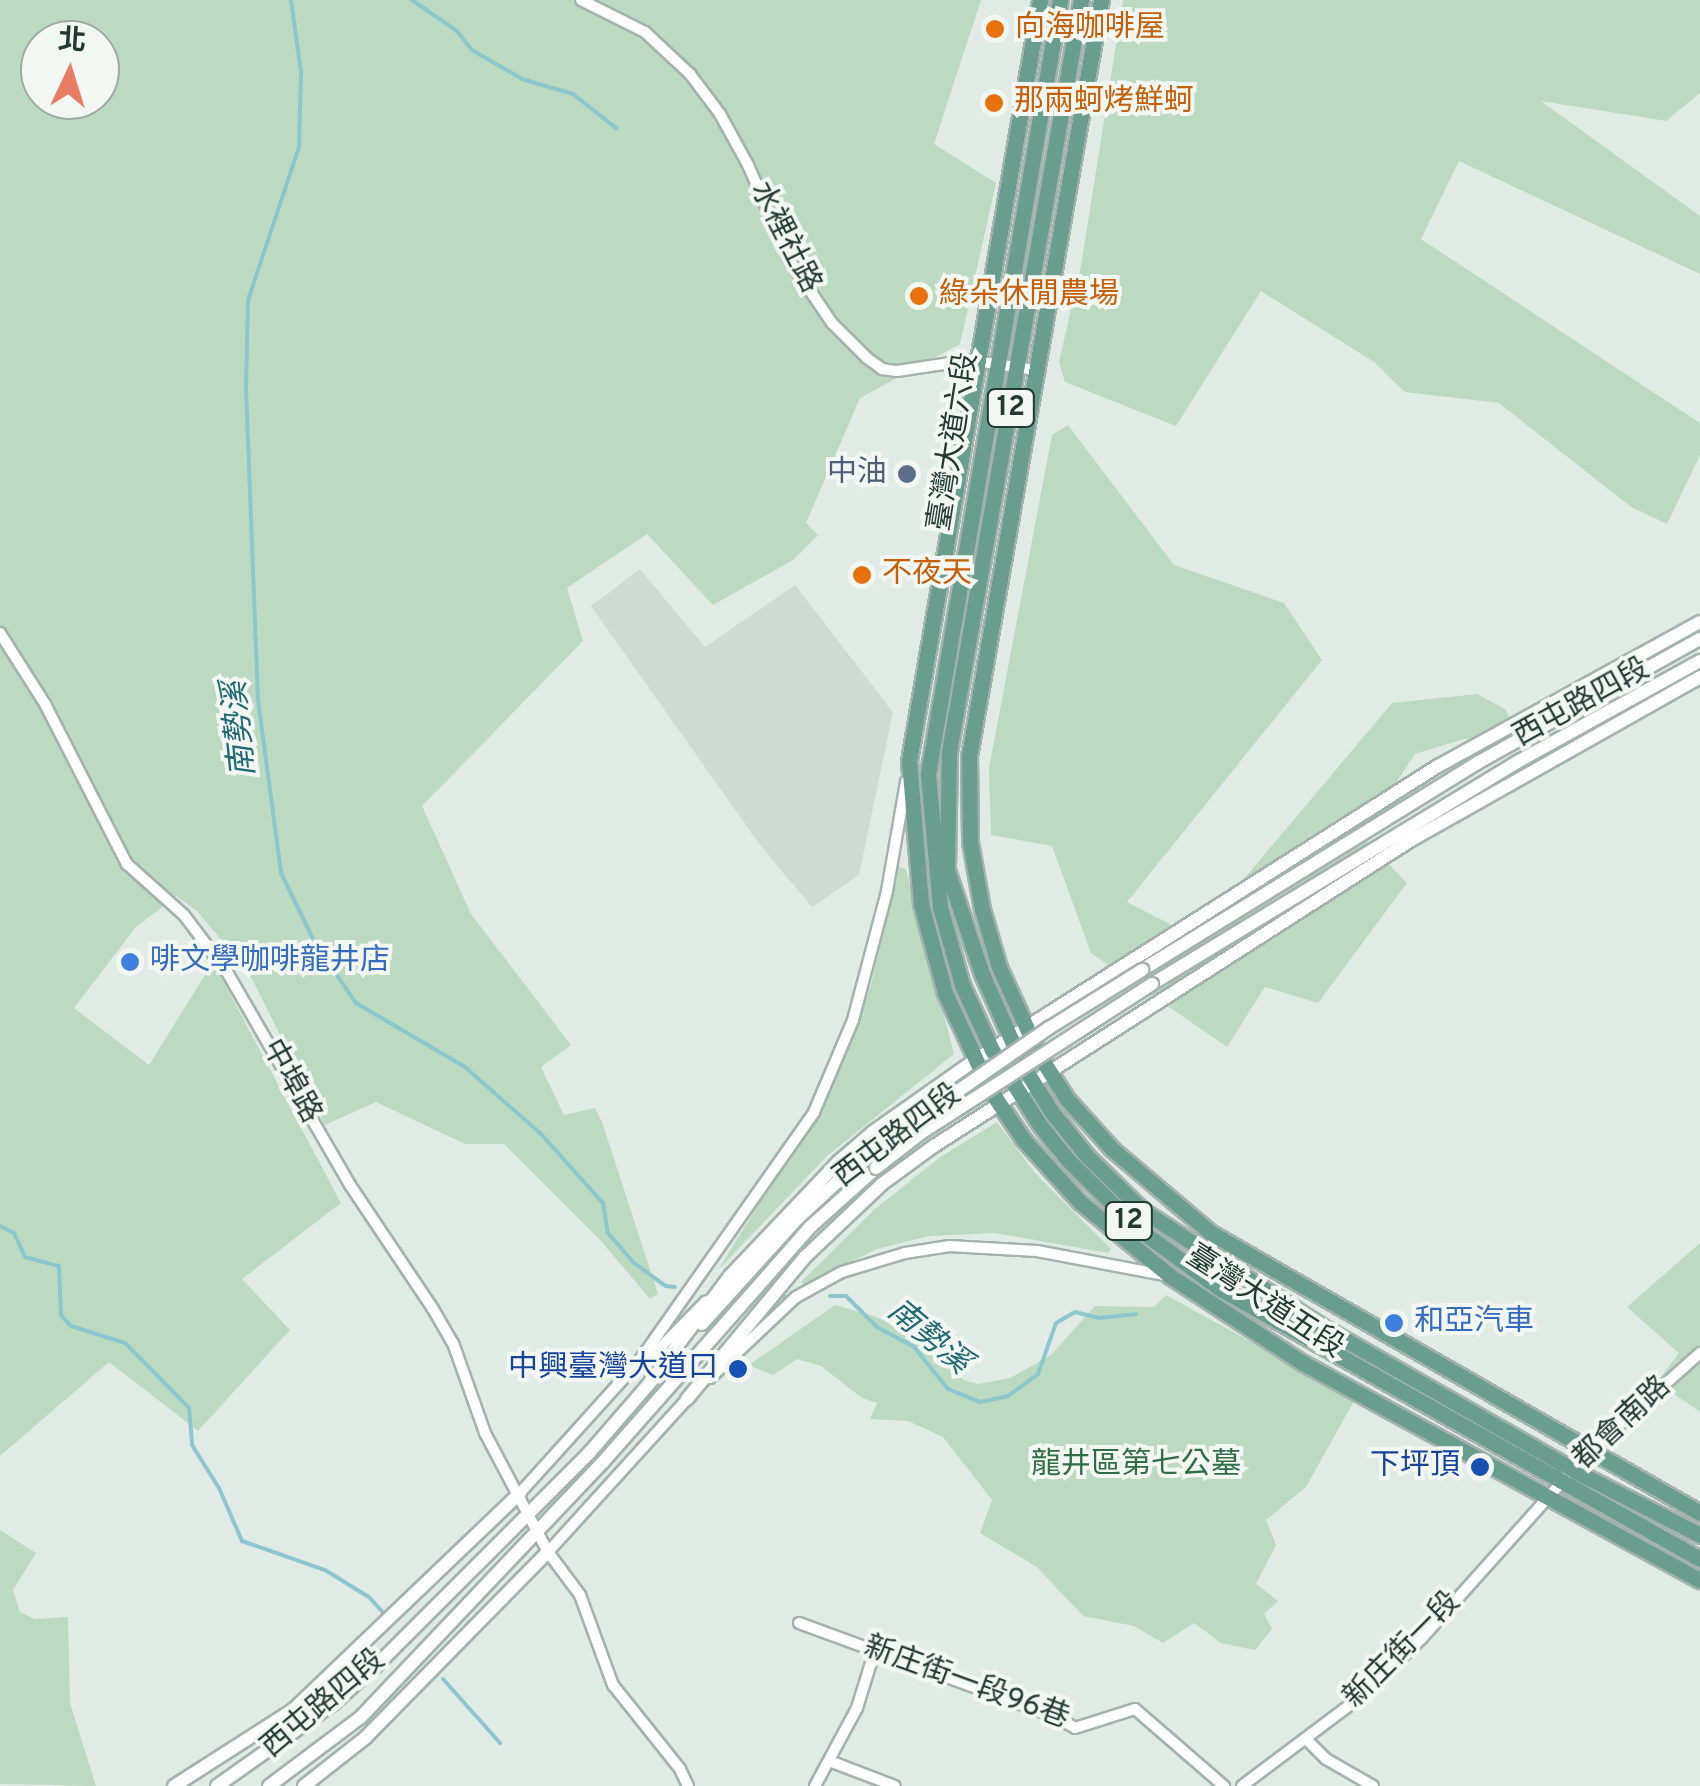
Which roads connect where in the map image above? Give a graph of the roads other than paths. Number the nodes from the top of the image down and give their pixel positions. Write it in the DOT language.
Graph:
graph roads {
  1 [pos="582,0"];
  2 [pos="1040,0"];
  3 [pos="1060,0"];
  4 [pos="1081,0"];
  5 [pos="1101,0"];
  6 [pos="977,360"];
  7 [pos="995,363"];
  8 [pos="1027,369"];
  9 [pos="1700,622"];
  10 [pos="0,633"];
  11 [pos="1700,640"];
  12 [pos="1700,660"];
  13 [pos="1700,677"];
  14 [pos="909,761"];
  15 [pos="1477,763"];
  16 [pos="928,774"];
  17 [pos="1476,801"];
  18 [pos="968,802"];
  19 [pos="1373,808"];
  20 [pos="945,816"];
  21 [pos="1393,835"];
  22 [pos="1027,1028"];
  23 [pos="1010,1039"];
  24 [pos="992,1050"];
  25 [pos="975,1060"];
  26 [pos="1049,1070"];
  27 [pos="1032,1080"];
  28 [pos="1016,1091"];
  29 [pos="998,1102"];
  30 [pos="730,1276"];
  31 [pos="1170,1276"];
  32 [pos="1219,1288"];
  33 [pos="1700,1353"];
  34 [pos="640,1360"];
  35 [pos="650,1382"];
  36 [pos="687,1398"];
  37 [pos="1589,1452"];
  38 [pos="1568,1476"];
  39 [pos="520,1492"];
  40 [pos="1548,1498"];
  41 [pos="529,1512"];
  42 [pos="1700,1513"];
  43 [pos="536,1530"];
  44 [pos="1700,1535"];
  45 [pos="548,1552"];
  46 [pos="1700,1559"];
  47 [pos="1700,1580"];
  48 [pos="800,1623"];
  49 [pos="875,1650"];
  50 [pos="1306,1739"];
  51 [pos="832,1762"];
  52 [pos="174,1786"];
  53 [pos="216,1786"];
  54 [pos="269,1786"];
  55 [pos="304,1786"];
  56 [pos="688,1786"];
  57 [pos="815,1786"];
  58 [pos="896,1786"];
  59 [pos="1224,1786"];
  60 [pos="1242,1786"];
  61 [pos="1373,1786"];
  1 -- 6 [label="street, 水裡社路"];
  2 -- 6 [label="main road, 臺灣大道六段 / 12"];
  3 -- 7 [label="main road, 臺灣大道六段 / 12"];
  4 -- 8 [label="main road, 臺灣大道六段 / 12"];
  5 -- 8 [label="main road, 臺灣大道六段 / 12"];
  6 -- 7 [label="street, 水裡社路"];
  6 -- 14 [label="main road, 臺灣大道六段 / 12"];
  7 -- 8 [label="street, 水裡社路"];
  7 -- 16 [label="main road, 臺灣大道六段 / 12"];
  8 -- 18 [label="main road, 臺灣大道六段 / 12"];
  8 -- 20 [label="main road, 臺灣大道六段 / 12"];
  9 -- 19 [label="street, 西屯路四段"];
  10 -- 39 [label="street, 中埠路"];
  11 -- 15 [label="street, 西屯路四段"];
  12 -- 21 [label="street, 西屯路四段"];
  13 -- 17 [label="street, 西屯路四段"];
  14 -- 25 [label="main road, 臺灣大道五段 / 12"];
  14 -- 34 [label="street, 西屯路四段"];
  15 -- 19 [label="street"];
  15 -- 35 [label="street, 西屯路四段, bridge"];
  16 -- 24 [label="main road, 臺灣大道五段 / 12"];
  17 -- 21 [label="street"];
  17 -- 26 [label="street, 西屯路四段"];
  18 -- 22 [label="main road, 臺灣大道五段 / 12"];
  19 -- 22 [label="street, 西屯路四段"];
  20 -- 23 [label="main road, 臺灣大道五段 / 12"];
  21 -- 43 [label="street, 西屯路四段, bridge"];
  22 -- 23 [label="street, 西屯路四段"];
  22 -- 26 [label="main road, 臺灣大道五段 / 12"];
  23 -- 24 [label="street, 西屯路四段"];
  23 -- 27 [label="main road, 臺灣大道五段 / 12"];
  24 -- 25 [label="street, 西屯路四段"];
  24 -- 28 [label="main road, 臺灣大道五段 / 12"];
  25 -- 29 [label="main road, 臺灣大道五段 / 12"];
  25 -- 30 [label="street, 西屯路四段"];
  26 -- 27 [label="street, 西屯路四段"];
  26 -- 37 [label="main road, 臺灣大道五段 / 12"];
  27 -- 28 [label="street, 西屯路四段"];
  27 -- 38 [label="main road, 臺灣大道五段 / 12"];
  28 -- 29 [label="street, 西屯路四段"];
  28 -- 32 [label="main road, 臺灣大道五段 / 12"];
  29 -- 31 [label="main road, 臺灣大道五段 / 12"];
  29 -- 36 [label="street, 西屯路四段"];
  30 -- 34 [label="street"];
  30 -- 35 [label="street, 西屯路四段"];
  31 -- 32 [label="street"];
  31 -- 36 [label="street, 西屯路四段"];
  31 -- 40 [label="main road, 臺灣大道五段 / 12"];
  32 -- 38 [label="main road, 臺灣大道五段 / 12"];
  33 -- 37 [label="street, 都會南路"];
  34 -- 39 [label="street, 西屯路四段"];
  35 -- 41 [label="street, 西屯路四段"];
  36 -- 45 [label="street, 西屯路四段"];
  37 -- 38 [label="street, 都會南路"];
  37 -- 42 [label="main road, 臺灣大道五段 / 12"];
  38 -- 40 [label="street, 都會南路"];
  38 -- 44 [label="main road, 臺灣大道五段 / 12"];
  38 -- 46 [label="main road, 臺灣大道五段 / 12"];
  39 -- 41 [label="street, 中埠路"];
  39 -- 52 [label="street, 西屯路四段"];
  40 -- 47 [label="main road, 臺灣大道五段 / 12"];
  40 -- 50 [label="street, 新庄街一段"];
  41 -- 43 [label="street, 中埠路"];
  41 -- 53 [label="street, 西屯路四段"];
  43 -- 45 [label="street, 中埠路"];
  43 -- 54 [label="street, 西屯路四段"];
  45 -- 55 [label="street, 西屯路四段"];
  45 -- 56 [label="street, 中埠路"];
  48 -- 49 [label="street, 新庄街一段96巷"];
  49 -- 51 [label="street"];
  49 -- 59 [label="street, 新庄街一段96巷"];
  50 -- 60 [label="street, 新庄街一段"];
  50 -- 61 [label="street"];
  51 -- 57 [label="street"];
  51 -- 58 [label="street"];
}
